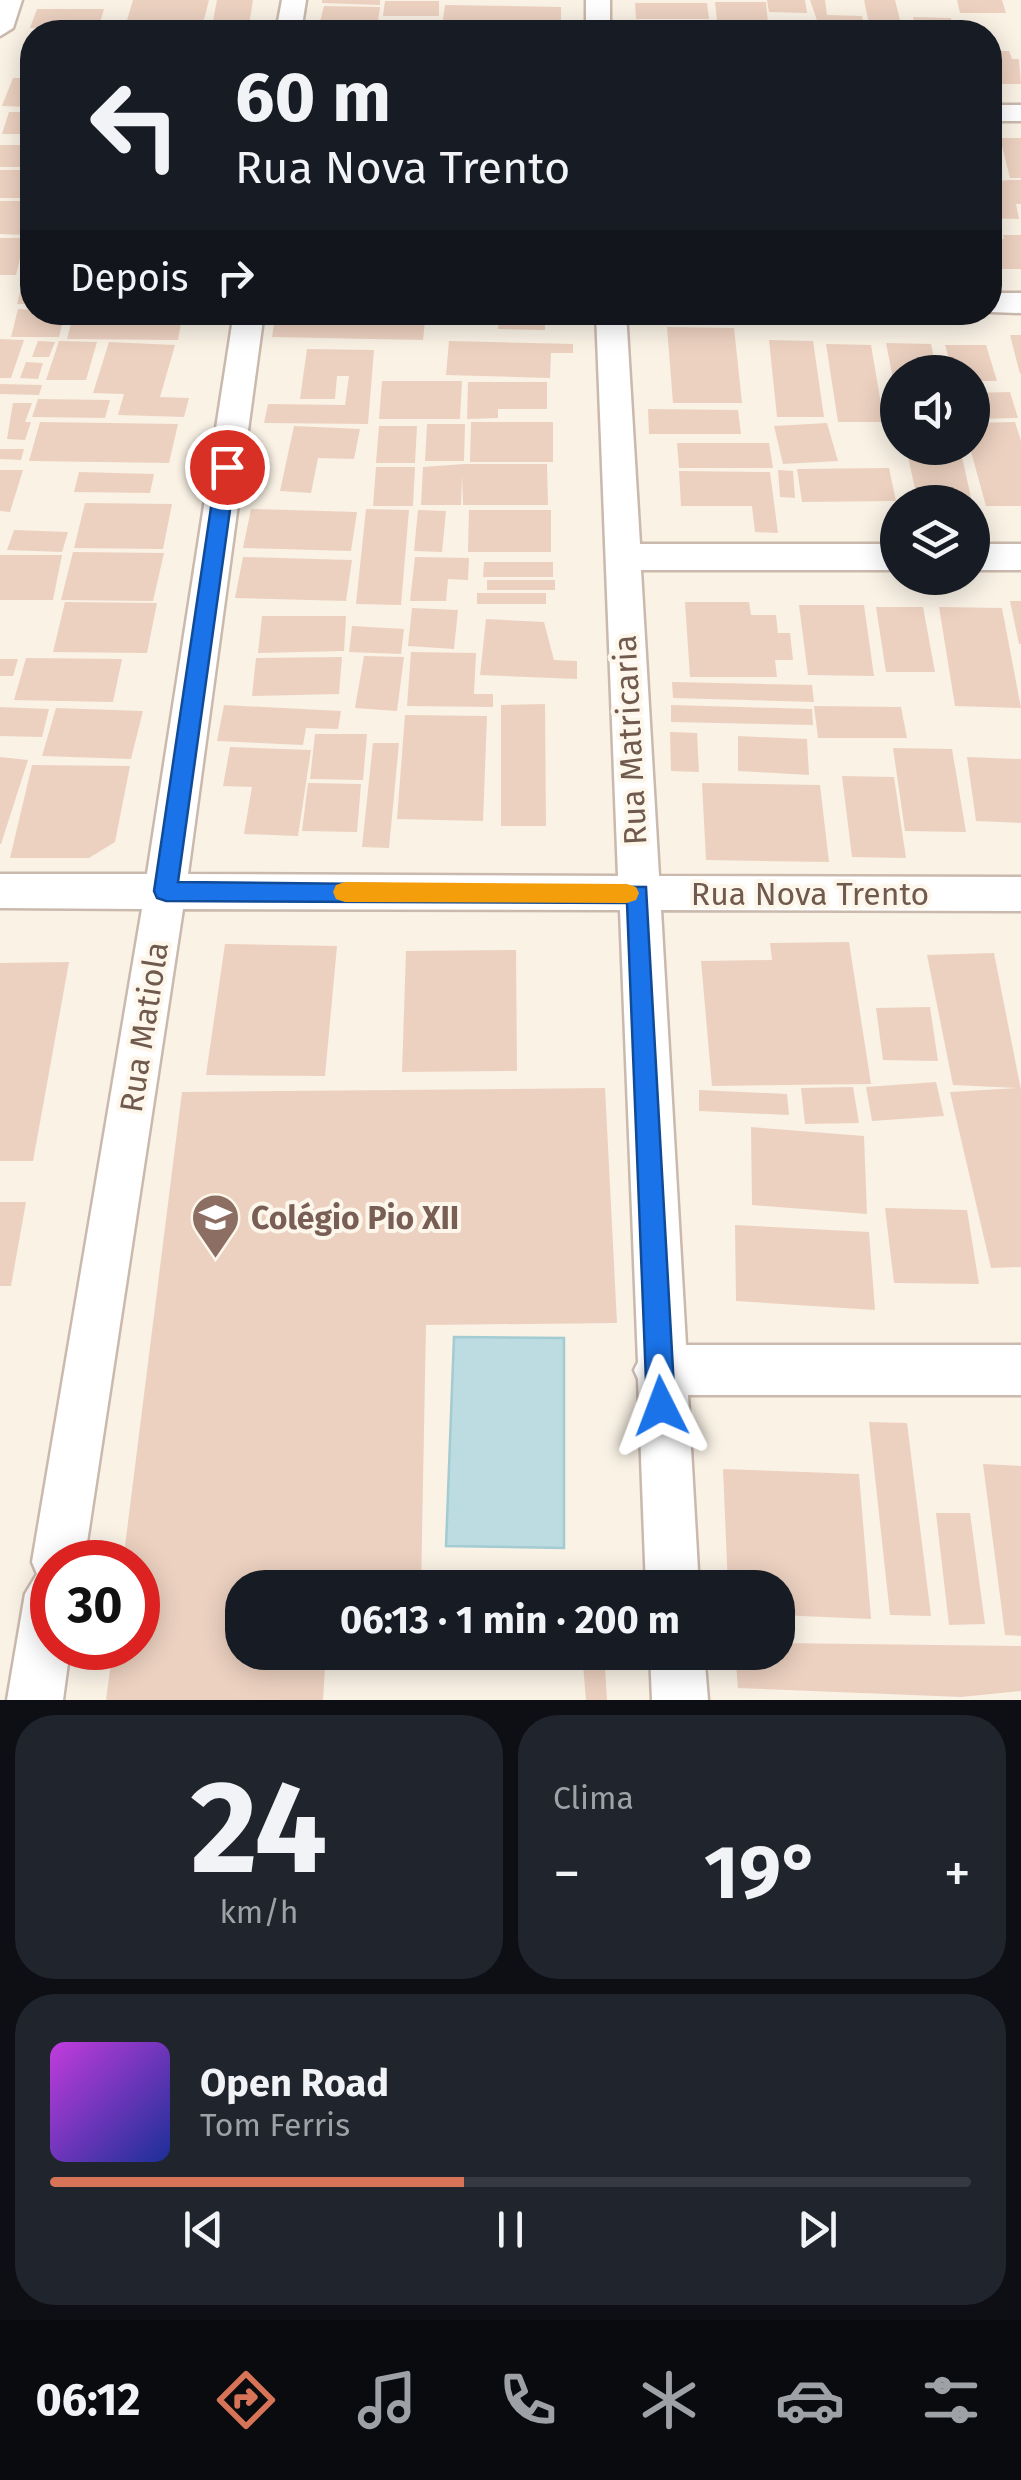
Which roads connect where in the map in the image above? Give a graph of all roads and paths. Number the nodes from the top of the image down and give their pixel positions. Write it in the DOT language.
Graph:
graph roads {
  1 [pos="10,0"];
  2 [pos="0,28"];
  3 [pos="247,325"];
  4 [pos="611,325"];
  5 [pos="622,557"];
  6 [pos="880,557"];
  7 [pos="990,557"];
  8 [pos="1021,557"];
  9 [pos="0,890"];
  10 [pos="166,891"];
  11 [pos="638,894"];
  12 [pos="1021,894"];
  13 [pos="659,1370"];
  14 [pos="1021,1370"];
  15 [pos="62,1540"];
  16 [pos="671,1570"];
  17 [pos="41,1670"];
  18 [pos="678,1670"];
  19 [pos="36,1700"];
  20 [pos="680,1700"];
  1 -- 2 [label="street"];
  3 -- 10 [label="street, Rua Matiola"];
  4 -- 5 [label="street, Rua Matricaria"];
  5 -- 6 [label="street"];
  5 -- 11 [label="street, Rua Matricaria"];
  7 -- 8 [label="street"];
  9 -- 10 [label="street, Rua Nova Trento"];
  10 -- 11 [label="street, Rua Nova Trento"];
  10 -- 15 [label="street, Rua Matiola"];
  11 -- 12 [label="street, Rua Nova Trento"];
  11 -- 13 [label="street, Rua Matricaria"];
  13 -- 14 [label="street"];
  13 -- 16 [label="street, Rua Matricaria"];
  17 -- 19 [label="street"];
  18 -- 20 [label="street"];
}
